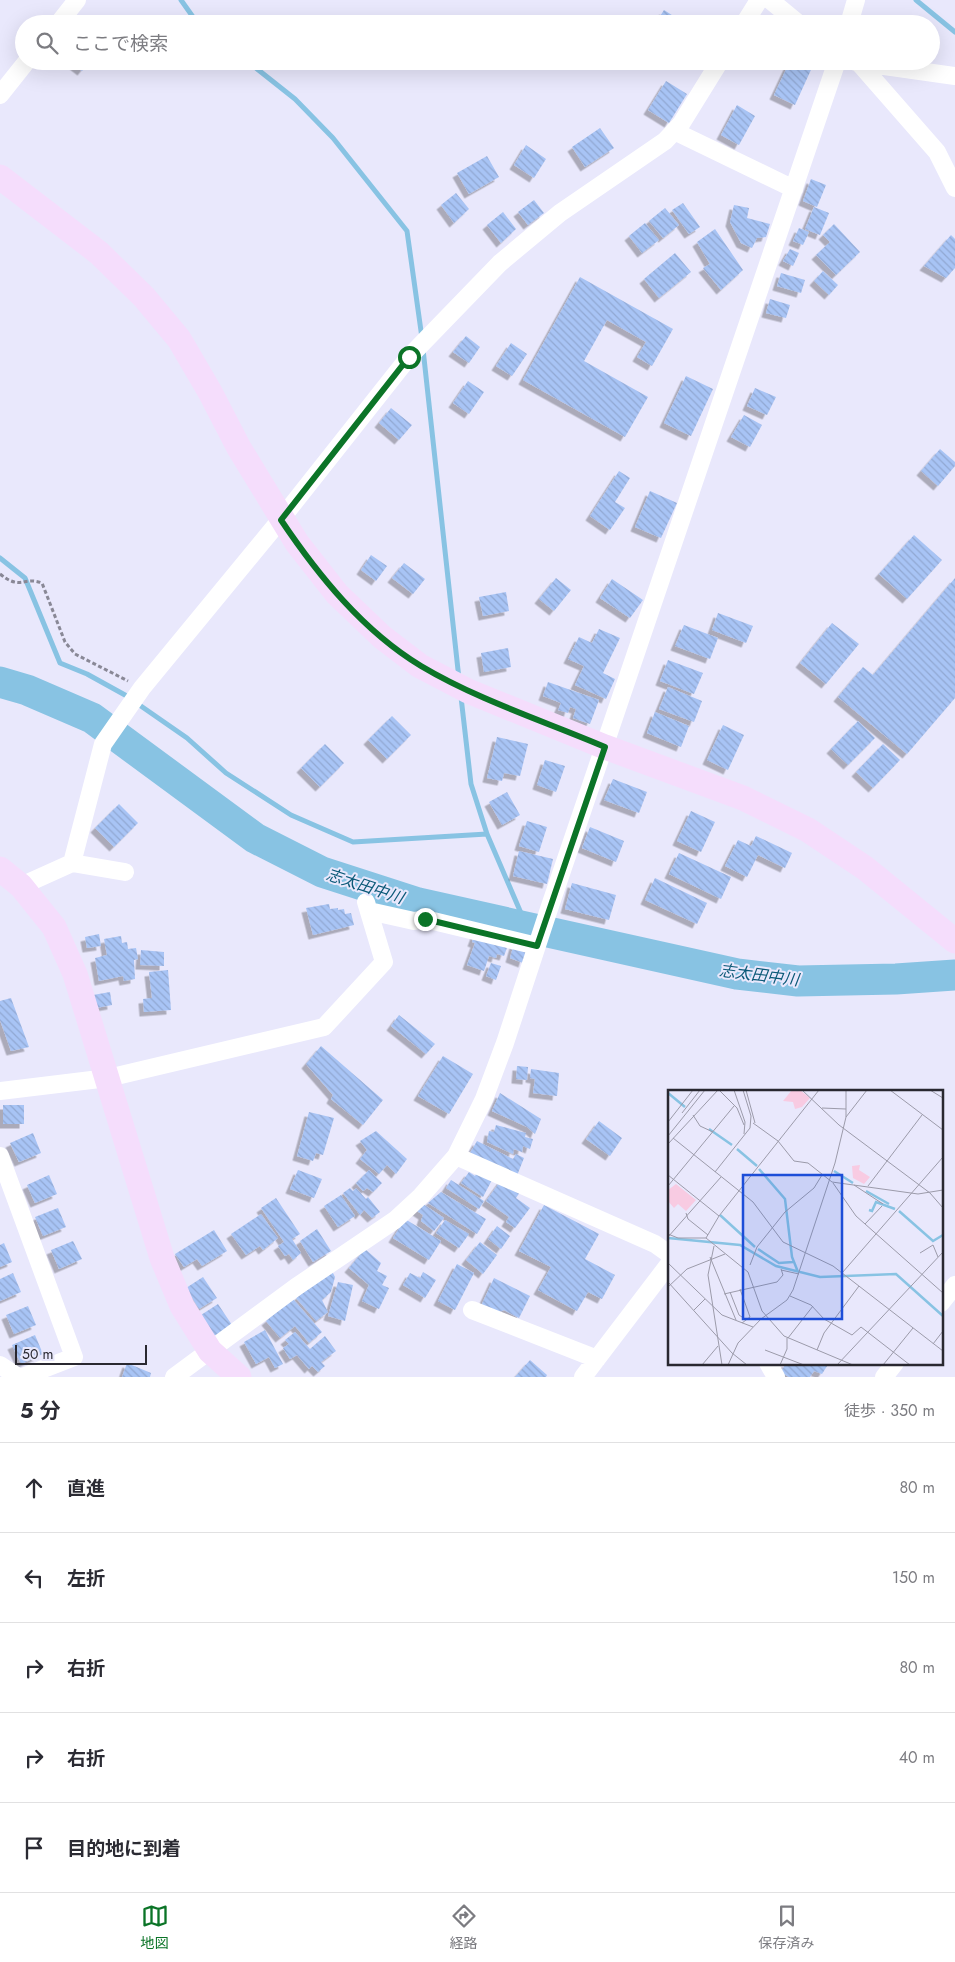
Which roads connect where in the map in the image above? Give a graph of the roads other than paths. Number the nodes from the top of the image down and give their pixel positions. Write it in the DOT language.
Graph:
graph roads {
  1 [pos="77,0"];
  2 [pos="759,0"];
  3 [pos="770,0"];
  4 [pos="856,0"];
  5 [pos="65,15"];
  6 [pos="750,15"];
  7 [pos="788,15"];
  8 [pos="851,15"];
  9 [pos="20,70"];
  10 [pos="714,70"];
  11 [pos="834,70"];
  12 [pos="862,70"];
  13 [pos="909,70"];
  14 [pos="955,76"];
  15 [pos="0,95"];
  16 [pos="674,131"];
  17 [pos="0,177"];
  18 [pos="794,188"];
  19 [pos="955,188"];
  20 [pos="281,520"];
  21 [pos="605,747"];
  22 [pos="72,863"];
  23 [pos="0,869"];
  24 [pos="125,872"];
  25 [pos="20,886"];
  26 [pos="955,941"];
  27 [pos="538,943"];
  28 [pos="108,1078"];
  29 [pos="0,1091"];
  30 [pos="0,1156"];
  31 [pos="456,1156"];
  32 [pos="668,1253"];
  33 [pos="668,1265"];
  34 [pos="955,1285"];
  35 [pos="942,1302"];
  36 [pos="472,1310"];
  37 [pos="210,1351"];
  38 [pos="597,1359"];
  39 [pos="769,1364"];
  40 [pos="893,1364"];
  41 [pos="0,1365"];
  42 [pos="18,1377"];
  43 [pos="23,1377"];
  44 [pos="174,1377"];
  45 [pos="239,1377"];
  46 [pos="583,1377"];
  47 [pos="776,1377"];
  48 [pos="884,1377"];
  1 -- 5 [label="street"];
  2 -- 6 [label="street"];
  3 -- 7 [label="street"];
  4 -- 8 [label="street"];
  9 -- 15 [label="street"];
  10 -- 16 [label="street"];
  11 -- 18 [label="street"];
  12 -- 19 [label="street"];
  13 -- 14 [label="street"];
  16 -- 18 [label="street"];
  16 -- 20 [label="street"];
  17 -- 20 [label="street"];
  18 -- 21 [label="street"];
  20 -- 21 [label="street"];
  20 -- 22 [label="street"];
  21 -- 26 [label="street"];
  21 -- 27 [label="street"];
  22 -- 24 [label="street"];
  22 -- 25 [label="street"];
  23 -- 25 [label="street"];
  25 -- 28 [label="street"];
  27 -- 28 [label="street"];
  27 -- 31 [label="street"];
  28 -- 29 [label="street"];
  28 -- 37 [label="street"];
  30 -- 43 [label="street"];
  31 -- 32 [label="street"];
  31 -- 37 [label="street"];
  33 -- 38 [label="street"];
  34 -- 35 [label="street"];
  36 -- 38 [label="street"];
  37 -- 44 [label="street"];
  37 -- 45 [label="street"];
  38 -- 46 [label="street"];
  39 -- 47 [label="street"];
  40 -- 48 [label="street"];
  41 -- 42 [label="street"];
}
